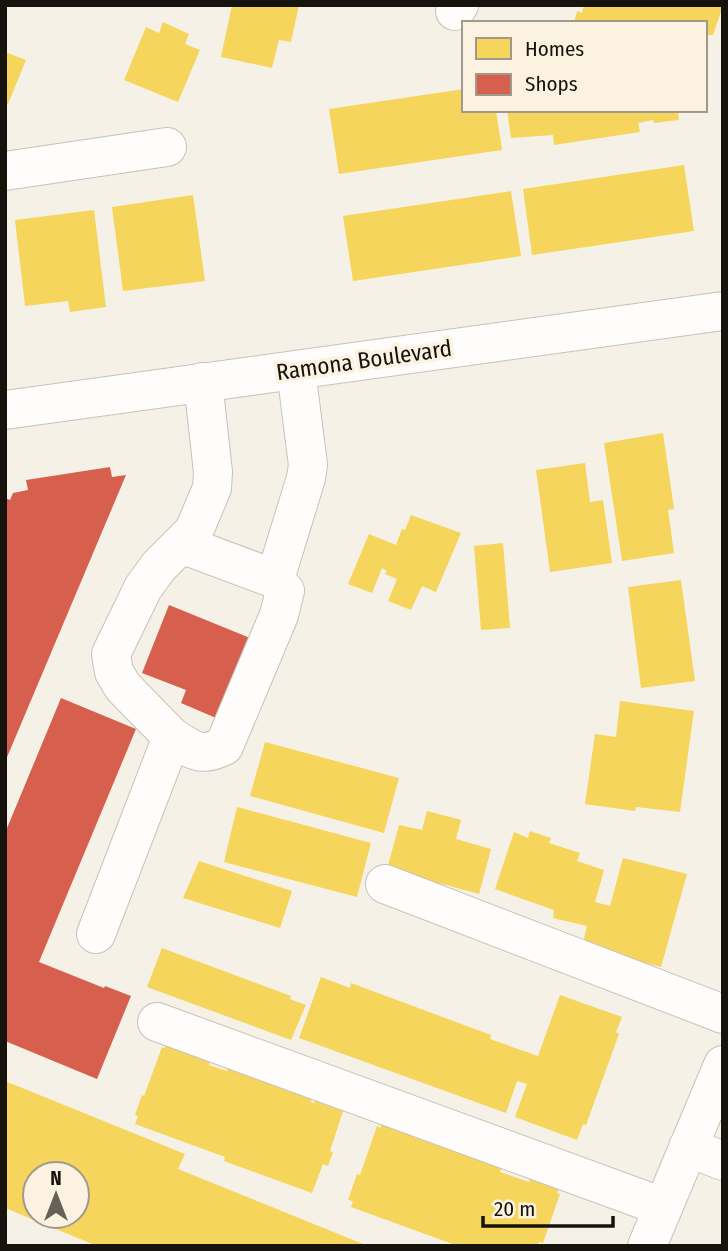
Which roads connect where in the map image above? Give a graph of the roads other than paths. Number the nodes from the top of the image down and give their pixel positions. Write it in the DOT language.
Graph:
graph roads {
  1 [pos="167,147"];
  2 [pos="5,171"];
  3 [pos="723,311"];
  4 [pos="296,370"];
  5 [pos="202,382"];
  6 [pos="5,410"];
  7 [pos="181,544"];
  8 [pos="275,579"];
  9 [pos="173,737"];
  10 [pos="385,884"];
  11 [pos="96,934"];
  12 [pos="723,1014"];
  13 [pos="157,1022"];
  14 [pos="723,1065"];
  15 [pos="688,1147"];
  16 [pos="723,1161"];
  17 [pos="663,1207"];
  18 [pos="647,1246"];
  1 -- 2 [label="main road"];
  3 -- 4 [label="main road, Ramona Boulevard"];
  4 -- 5 [label="main road, Ramona Boulevard"];
  4 -- 8 [label="main road"];
  5 -- 6 [label="main road, Ramona Boulevard"];
  5 -- 7 [label="main road"];
  7 -- 8 [label="main road"];
  7 -- 9 [label="main road"];
  8 -- 9 [label="main road"];
  9 -- 11 [label="main road"];
  10 -- 12 [label="main road"];
  13 -- 17 [label="main road"];
  14 -- 15 [label="main road"];
  15 -- 16 [label="main road"];
  15 -- 17 [label="main road"];
  17 -- 18 [label="main road"];
}
